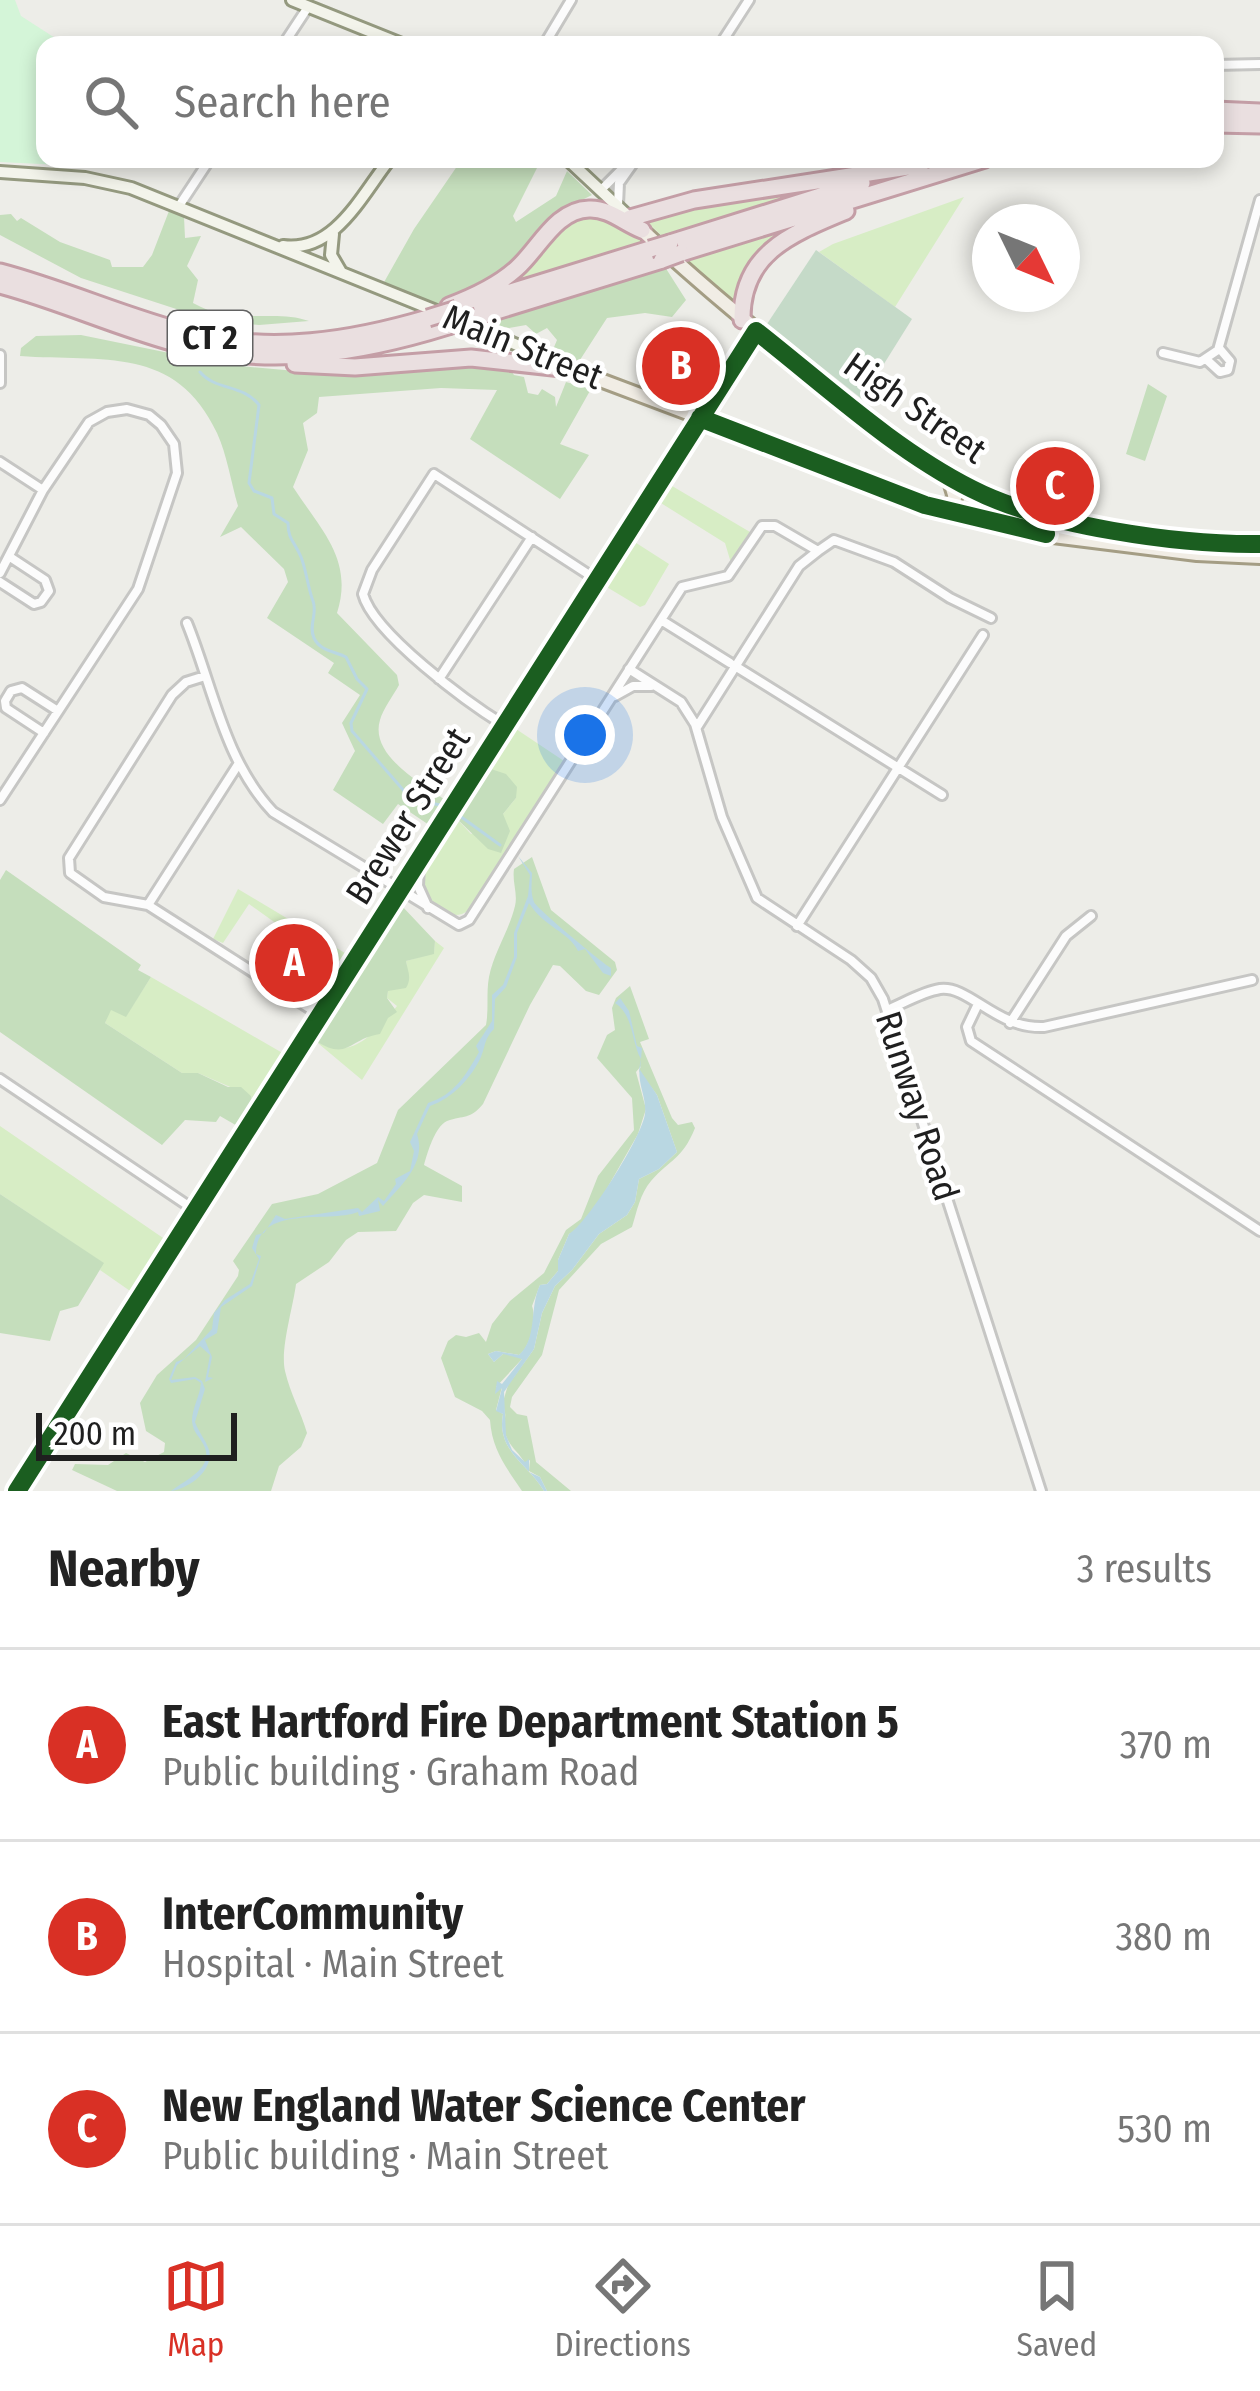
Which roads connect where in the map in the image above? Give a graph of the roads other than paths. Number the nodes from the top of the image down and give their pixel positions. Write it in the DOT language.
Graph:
graph roads {
  1 [pos="292,0"];
  2 [pos="571,0"];
  3 [pos="749,0"];
  4 [pos="308,7"];
  5 [pos="289,36"];
  6 [pos="381,36"];
  7 [pos="549,36"];
  8 [pos="726,36"];
  9 [pos="1260,64"];
  10 [pos="1224,65"];
  11 [pos="1224,110"];
  12 [pos="1260,112"];
  13 [pos="1224,124"];
  14 [pos="1260,125"];
  15 [pos="203,168"];
  16 [pos="383,168"];
  17 [pos="577,168"];
  18 [pos="628,168"];
  19 [pos="902,168"];
  20 [pos="913,168"];
  21 [pos="957,168"];
  22 [pos="620,169"];
  23 [pos="0,172"];
  24 [pos="585,176"];
  25 [pos="898,186"];
  26 [pos="601,190"];
  27 [pos="1260,200"];
  28 [pos="179,206"];
  29 [pos="580,210"];
  30 [pos="630,218"];
  31 [pos="334,231"];
  32 [pos="268,242"];
  33 [pos="676,248"];
  34 [pos="656,254"];
  35 [pos="0,272"];
  36 [pos="344,274"];
  37 [pos="0,285"];
  38 [pos="453,307"];
  39 [pos="749,326"];
  40 [pos="1219,348"];
  41 [pos="1163,353"];
  42 [pos="0,355"];
  43 [pos="269,357"];
  44 [pos="1207,359"];
  45 [pos="571,369"];
  46 [pos="0,383"];
  47 [pos="700,418"];
  48 [pos="0,462"];
  49 [pos="946,475"];
  50 [pos="43,490"];
  51 [pos="942,511"];
  52 [pos="1048,517"];
  53 [pos="1044,534"];
  54 [pos="532,537"];
  55 [pos="1260,544"];
  56 [pos="1220,549"];
  57 [pos="818,551"];
  58 [pos="1260,556"];
  59 [pos="10,557"];
  60 [pos="0,578"];
  61 [pos="597,580"];
  62 [pos="992,618"];
  63 [pos="661,620"];
  64 [pos="187,623"];
  65 [pos="983,634"];
  66 [pos="732,664"];
  67 [pos="629,669"];
  68 [pos="205,676"];
  69 [pos="440,679"];
  70 [pos="659,687"];
  71 [pos="609,701"];
  72 [pos="58,711"];
  73 [pos="504,725"];
  74 [pos="696,728"];
  75 [pos="44,733"];
  76 [pos="239,764"];
  77 [pos="898,768"];
  78 [pos="942,795"];
  79 [pos="0,798"];
  80 [pos="419,860"];
  81 [pos="400,892"];
  82 [pos="148,905"];
  83 [pos="429,909"];
  84 [pos="1091,916"];
  85 [pos="797,926"];
  86 [pos="1252,980"];
  87 [pos="978,1004"];
  88 [pos="887,1010"];
  89 [pos="321,1016"];
  90 [pos="1010,1023"];
  91 [pos="0,1079"];
  92 [pos="196,1211"];
  93 [pos="1260,1231"];
  94 [pos="17,1491"];
  95 [pos="1041,1491"];
  1 -- 4 [label="main road"];
  2 -- 7 [label="street"];
  3 -- 8 [label="street"];
  4 -- 5 [label="street"];
  4 -- 6 [label="main road"];
  9 -- 10 [label="street"];
  11 -- 12 [label="highway"];
  13 -- 14 [label="highway"];
  15 -- 28 [label="street"];
  16 -- 31 [label="main road"];
  17 -- 24 [label="main road, High Street"];
  18 -- 30 [label="street"];
  19 -- 30 [label="highway"];
  20 -- 33 [label="highway, CT 2"];
  21 -- 25 [label="highway, CT 2"];
  22 -- 24 [label="street"];
  22 -- 26 [label="street"];
  23 -- 28 [label="main road, Main Street"];
  24 -- 26 [label="main road, High Street"];
  25 -- 33 [label="highway, CT 2"];
  25 -- 39 [label="highway"];
  26 -- 29 [label="highway"];
  26 -- 30 [label="main road, High Street"];
  27 -- 40 [label="street"];
  28 -- 32 [label="main road, Main Street"];
  29 -- 30 [label="highway"];
  29 -- 38 [label="highway"];
  30 -- 39 [label="main road, High Street"];
  31 -- 32 [label="main road"];
  31 -- 36 [label="main road"];
  32 -- 36 [label="main road, Main Street"];
  33 -- 34 [label="highway, CT 2, bridge"];
  34 -- 38 [label="highway, CT 2"];
  34 -- 43 [label="highway, CT 2, bridge"];
  35 -- 38 [label="highway, CT 2, bridge"];
  36 -- 45 [label="main road, Main Street"];
  37 -- 43 [label="highway, CT 2"];
  39 -- 47 [label="main road, Brewer Street"];
  39 -- 49 [label="main road, High Street"];
  40 -- 44 [label="street"];
  40 -- 44 [label="street"];
  41 -- 44 [label="street"];
  42 -- 46 [label="street"];
  43 -- 45 [label="highway"];
  45 -- 47 [label="main road, Main Street"];
  47 -- 51 [label="main road, Main Street"];
  47 -- 61 [label="main road, Brewer Street"];
  48 -- 50 [label="street"];
  49 -- 51 [label="main road"];
  49 -- 52 [label="main road, High Street"];
  50 -- 59 [label="street"];
  50 -- 72 [label="street"];
  51 -- 53 [label="main road, Main Street"];
  52 -- 53 [label="main road"];
  52 -- 56 [label="main road, Main Street"];
  53 -- 56 [label="main road, Main Street"];
  54 -- 61 [label="street"];
  54 -- 69 [label="street"];
  54 -- 69 [label="street"];
  55 -- 56 [label="main road, Main Street"];
  56 -- 58 [label="main road, Main Street"];
  57 -- 62 [label="street"];
  57 -- 63 [label="street"];
  57 -- 66 [label="street"];
  59 -- 60 [label="street"];
  59 -- 60 [label="street"];
  61 -- 73 [label="main road, Brewer Street"];
  63 -- 66 [label="street"];
  63 -- 67 [label="street"];
  64 -- 68 [label="street"];
  65 -- 77 [label="street"];
  66 -- 74 [label="street"];
  66 -- 77 [label="street"];
  67 -- 70 [label="street, Runway Road"];
  67 -- 71 [label="street"];
  68 -- 76 [label="street"];
  68 -- 82 [label="street"];
  69 -- 73 [label="street"];
  70 -- 71 [label="street"];
  70 -- 74 [label="street, Runway Road"];
  71 -- 83 [label="street"];
  72 -- 75 [label="street"];
  72 -- 75 [label="street"];
  73 -- 80 [label="main road, Brewer Street"];
  74 -- 85 [label="street, Runway Road"];
  75 -- 79 [label="street"];
  76 -- 81 [label="street"];
  76 -- 82 [label="street"];
  77 -- 78 [label="street"];
  77 -- 85 [label="street"];
  80 -- 81 [label="main road, Brewer Street"];
  80 -- 83 [label="street"];
  81 -- 83 [label="street"];
  81 -- 89 [label="main road, Brewer Street"];
  82 -- 89 [label="street"];
  84 -- 90 [label="street"];
  85 -- 88 [label="street, Runway Road"];
  86 -- 90 [label="street"];
  87 -- 88 [label="street"];
  87 -- 90 [label="street"];
  87 -- 93 [label="street"];
  88 -- 95 [label="street, Runway Road"];
  89 -- 92 [label="main road, Brewer Street"];
  91 -- 92 [label="street"];
  92 -- 94 [label="main road, Brewer Street"];
}
